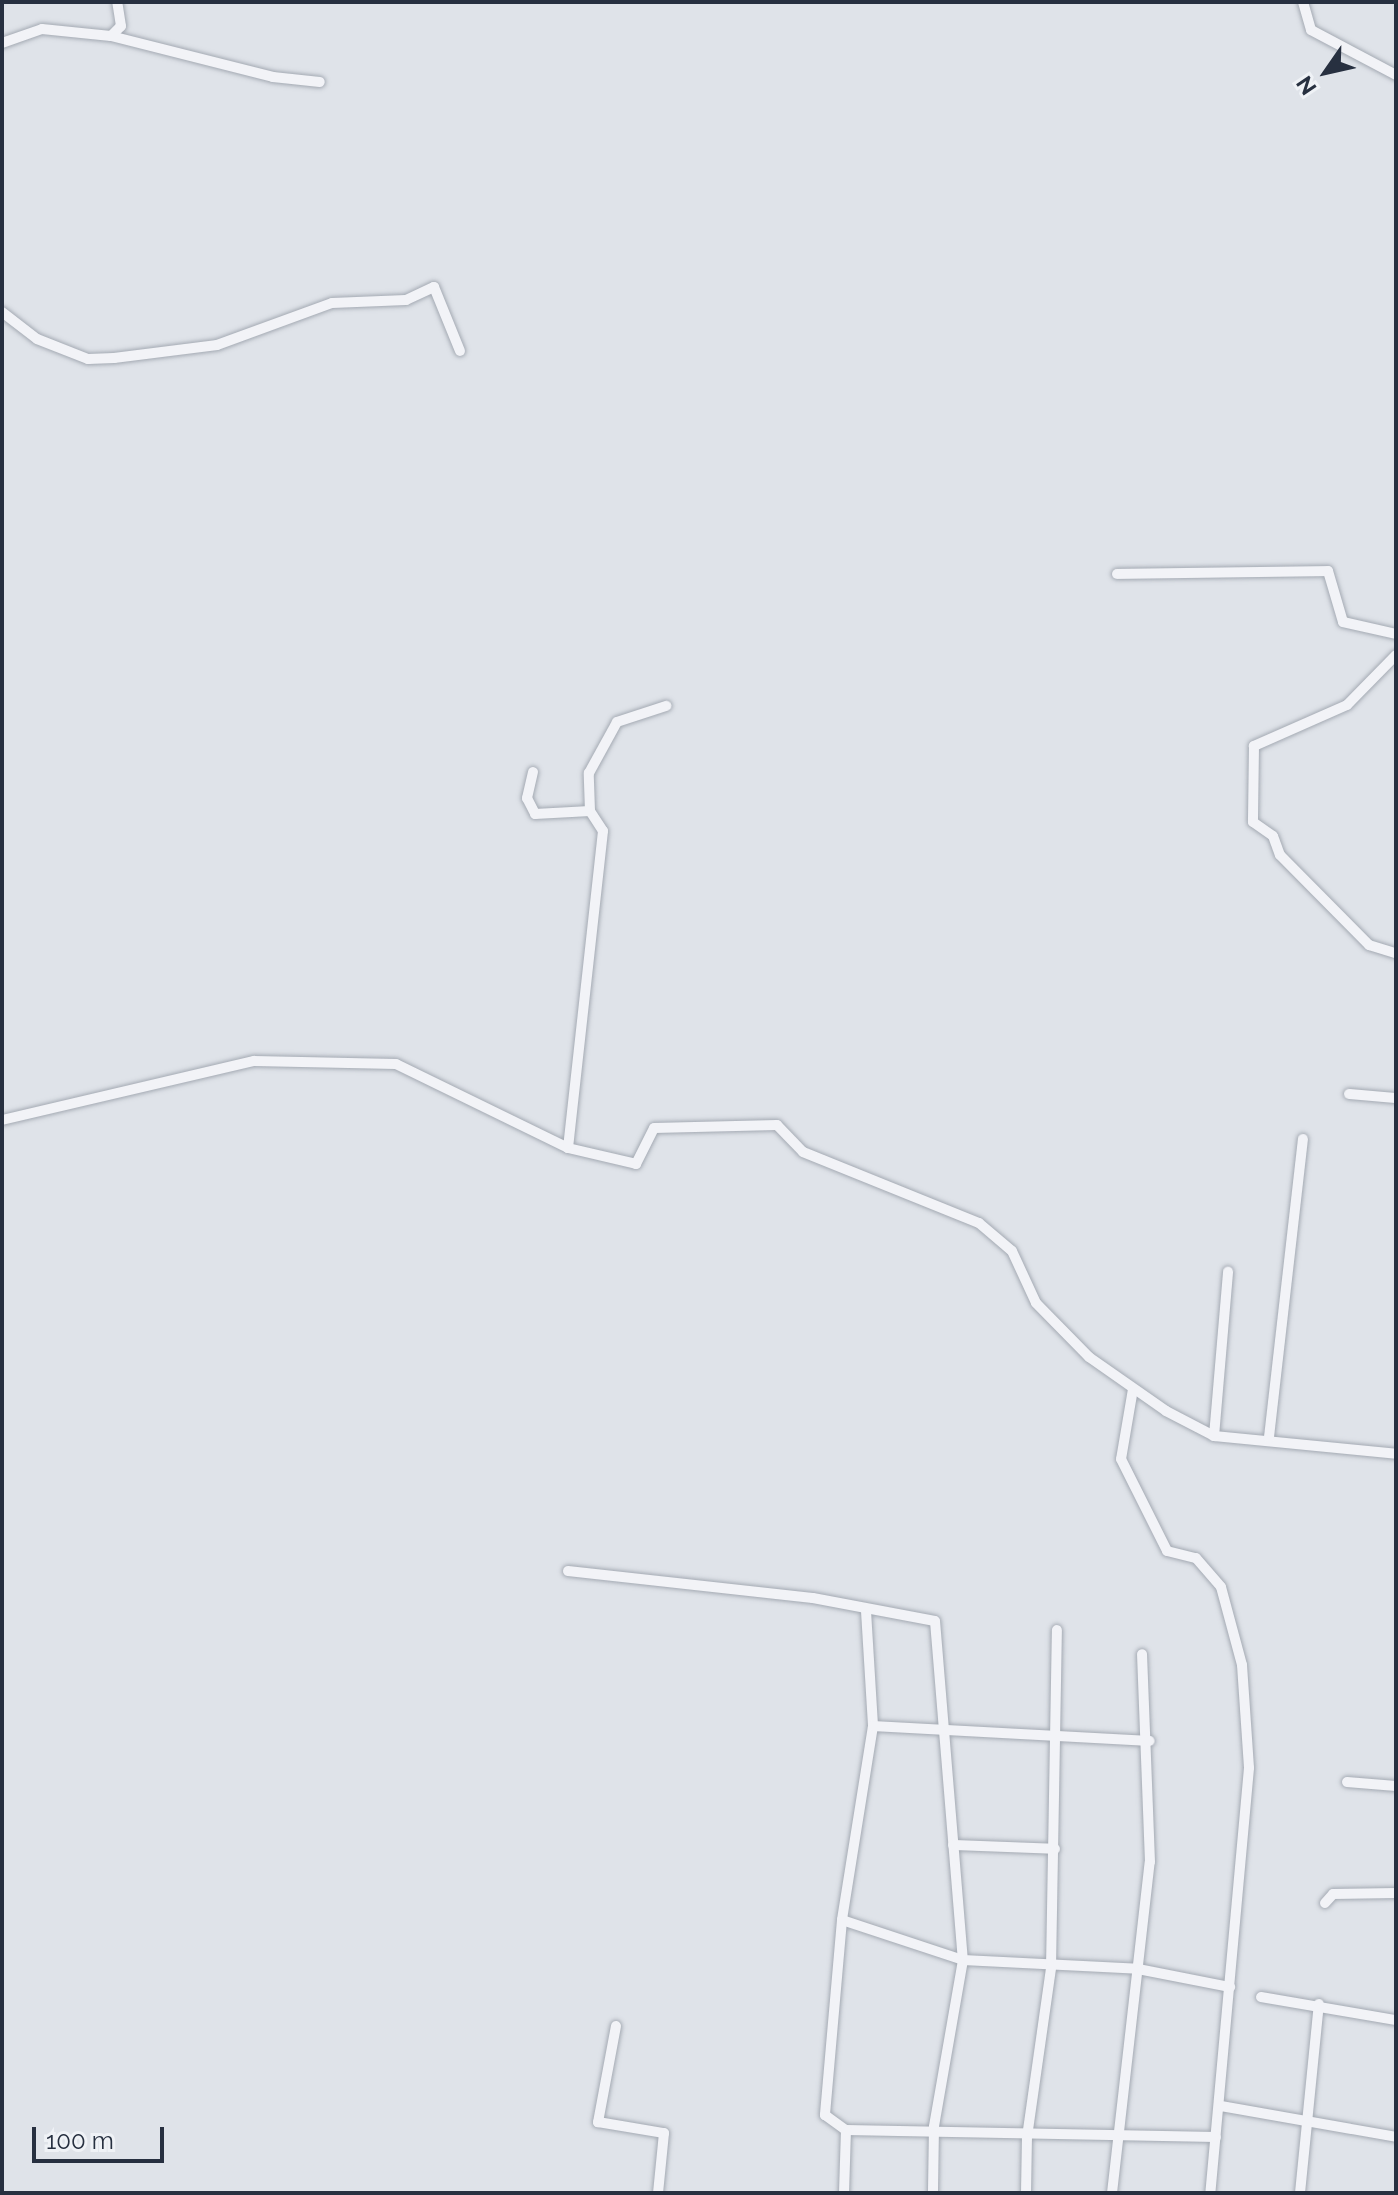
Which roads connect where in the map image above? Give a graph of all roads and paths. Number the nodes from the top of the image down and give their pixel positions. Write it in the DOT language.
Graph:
graph roads {
  1 [pos="117,2"];
  2 [pos="1303,2"];
  3 [pos="111,36"];
  4 [pos="2,43"];
  5 [pos="1396,75"];
  6 [pos="320,82"];
  7 [pos="2,312"];
  8 [pos="460,351"];
  9 [pos="1117,574"];
  10 [pos="1396,634"];
  11 [pos="1396,655"];
  12 [pos="666,706"];
  13 [pos="533,772"];
  14 [pos="590,811"];
  15 [pos="1396,953"];
  16 [pos="1349,1094"];
  17 [pos="1396,1098"];
  18 [pos="2,1120"];
  19 [pos="1303,1139"];
  20 [pos="568,1148"];
  21 [pos="1228,1272"];
  22 [pos="1133,1389"];
  23 [pos="1214,1436"];
  24 [pos="1269,1437"];
  25 [pos="1396,1454"];
  26 [pos="568,1571"];
  27 [pos="866,1611"];
  28 [pos="1057,1630"];
  29 [pos="1142,1654"];
  30 [pos="873,1726"];
  31 [pos="942,1729"];
  32 [pos="1052,1730"];
  33 [pos="1150,1741"];
  34 [pos="1347,1782"];
  35 [pos="1396,1786"];
  36 [pos="953,1845"];
  37 [pos="1055,1849"];
  38 [pos="1396,1893"];
  39 [pos="1325,1903"];
  40 [pos="842,1920"];
  41 [pos="963,1960"];
  42 [pos="1051,1968"];
  43 [pos="1138,1969"];
  44 [pos="1230,1987"];
  45 [pos="1261,1997"];
  46 [pos="1319,2004"];
  47 [pos="1396,2020"];
  48 [pos="616,2026"];
  49 [pos="1221,2106"];
  50 [pos="1305,2125"];
  51 [pos="934,2127"];
  52 [pos="846,2130"];
  53 [pos="1116,2131"];
  54 [pos="1027,2137"];
  55 [pos="1216,2137"];
  56 [pos="1396,2137"];
  57 [pos="658,2193"];
  58 [pos="844,2193"];
  59 [pos="933,2193"];
  60 [pos="1026,2193"];
  61 [pos="1112,2193"];
  62 [pos="1210,2193"];
  63 [pos="1300,2193"];
  1 -- 3 [label="street"];
  2 -- 5 [label="street"];
  3 -- 4 [label="street"];
  3 -- 6 [label="street"];
  7 -- 8 [label="street"];
  9 -- 10 [label="street"];
  11 -- 15 [label="street"];
  12 -- 14 [label="street"];
  13 -- 14 [label="street"];
  14 -- 20 [label="street"];
  16 -- 17 [label="street"];
  18 -- 20 [label="street"];
  19 -- 24 [label="street"];
  20 -- 22 [label="street"];
  21 -- 23 [label="street"];
  22 -- 23 [label="street"];
  22 -- 44 [label="street"];
  23 -- 24 [label="street"];
  24 -- 25 [label="street"];
  26 -- 27 [label="street"];
  27 -- 30 [label="street"];
  27 -- 31 [label="street"];
  28 -- 32 [label="street"];
  29 -- 33 [label="street"];
  30 -- 31 [label="street"];
  30 -- 40 [label="street"];
  31 -- 32 [label="street"];
  31 -- 36 [label="street"];
  32 -- 33 [label="street"];
  32 -- 37 [label="street"];
  33 -- 43 [label="street"];
  34 -- 35 [label="street"];
  36 -- 37 [label="street"];
  36 -- 41 [label="street"];
  37 -- 42 [label="street"];
  38 -- 39 [label="street"];
  40 -- 41 [label="street"];
  40 -- 52 [label="street"];
  41 -- 42 [label="street"];
  41 -- 51 [label="street"];
  42 -- 43 [label="street"];
  42 -- 54 [label="street"];
  43 -- 44 [label="street"];
  43 -- 53 [label="street"];
  44 -- 49 [label="street"];
  45 -- 46 [label="street"];
  46 -- 47 [label="street"];
  46 -- 50 [label="street"];
  48 -- 57 [label="street"];
  49 -- 50 [label="street"];
  49 -- 55 [label="street"];
  50 -- 56 [label="street"];
  50 -- 63 [label="street"];
  51 -- 52 [label="street"];
  51 -- 54 [label="street"];
  51 -- 59 [label="street"];
  52 -- 58 [label="street"];
  53 -- 54 [label="street"];
  53 -- 55 [label="street"];
  53 -- 61 [label="street"];
  54 -- 60 [label="street"];
  55 -- 62 [label="street"];
}
